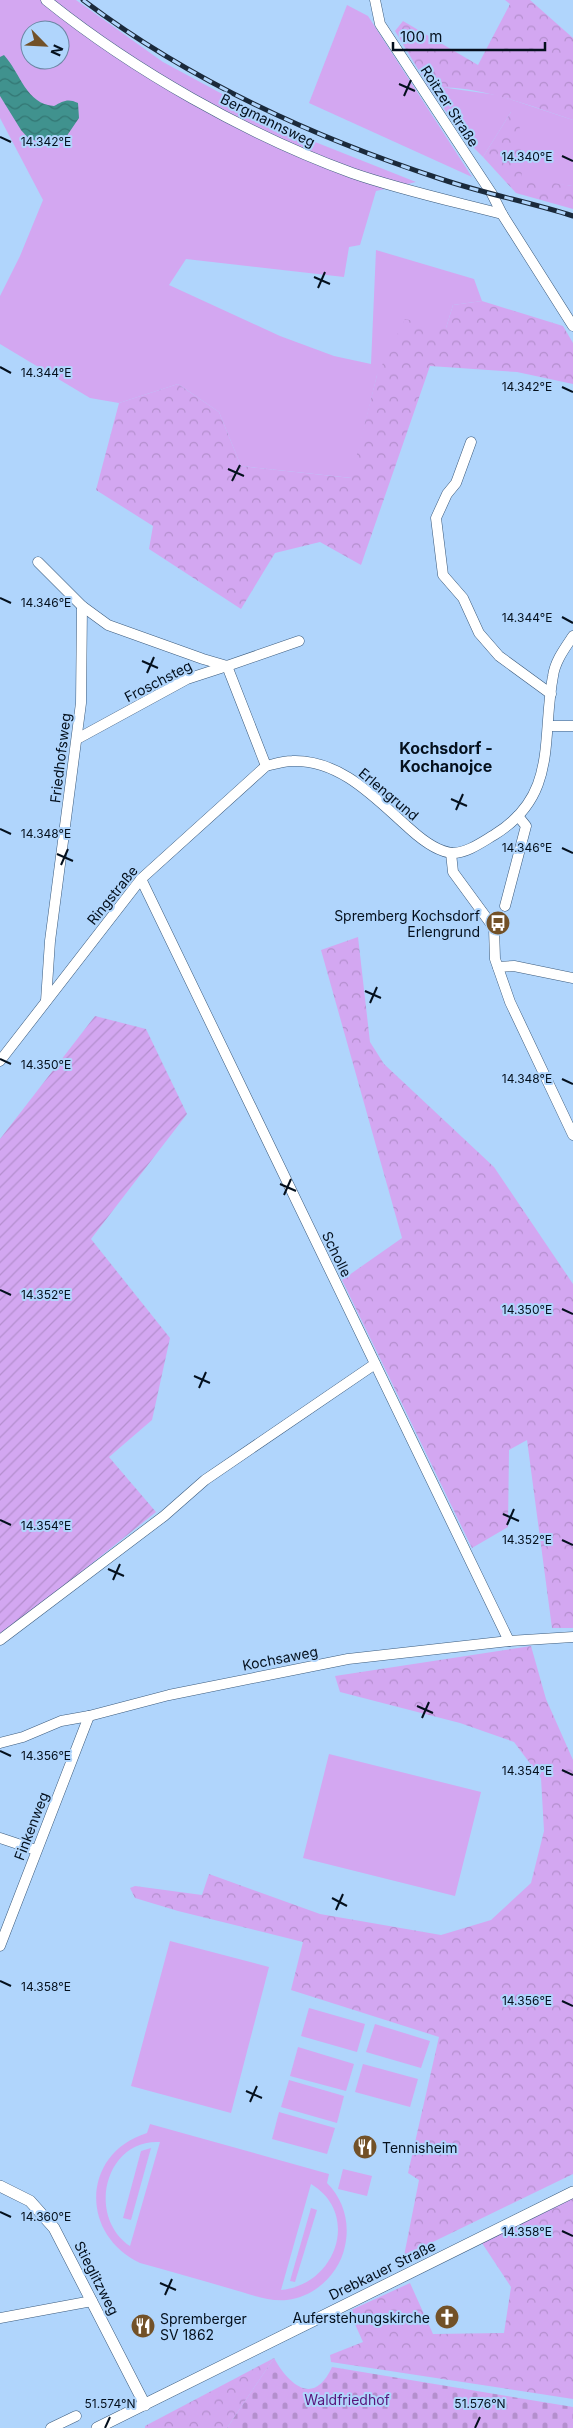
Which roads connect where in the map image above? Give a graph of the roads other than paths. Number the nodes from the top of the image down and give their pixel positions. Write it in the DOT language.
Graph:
graph roads {
  1 [pos="46,0"];
  2 [pos="375,0"];
  3 [pos="502,214"];
  4 [pos="573,326"];
  5 [pos="471,442"];
  6 [pos="38,562"];
  7 [pos="82,606"];
  8 [pos="573,636"];
  9 [pos="299,641"];
  10 [pos="227,666"];
  11 [pos="551,694"];
  12 [pos="549,726"];
  13 [pos="573,726"];
  14 [pos="77,739"];
  15 [pos="266,766"];
  16 [pos="518,816"];
  17 [pos="451,853"];
  18 [pos="141,879"];
  19 [pos="505,906"];
  20 [pos="498,967"];
  21 [pos="573,978"];
  22 [pos="46,1001"];
  23 [pos="0,1061"];
  24 [pos="573,1135"];
  25 [pos="375,1364"];
  26 [pos="573,1637"];
  27 [pos="0,1640"];
  28 [pos="508,1641"];
  29 [pos="89,1716"];
  30 [pos="0,1743"];
  31 [pos="0,1838"];
  32 [pos="36,1850"];
  33 [pos="0,1946"];
  34 [pos="0,2186"];
  35 [pos="573,2192"];
  36 [pos="92,2301"];
  37 [pos="0,2318"];
  38 [pos="144,2405"];
  39 [pos="76,2416"];
  40 [pos="51,2428"];
  41 [pos="97,2428"];
  1 -- 3 [label="street, Bergmannsweg"];
  2 -- 3 [label="street, Roitzer Straße"];
  3 -- 4 [label="street, Roitzer Straße"];
  5 -- 11 [label="street"];
  6 -- 7 [label="street"];
  7 -- 10 [label="street"];
  7 -- 14 [label="street, Friedhofsweg"];
  8 -- 11 [label="street"];
  9 -- 10 [label="street"];
  10 -- 14 [label="street, Froschsteg"];
  10 -- 15 [label="street"];
  11 -- 12 [label="street"];
  12 -- 13 [label="street"];
  12 -- 16 [label="street"];
  14 -- 22 [label="street, Friedhofsweg"];
  15 -- 17 [label="street, Erlengrund"];
  15 -- 18 [label="street, Ringstraße"];
  16 -- 17 [label="street"];
  16 -- 19 [label="street"];
  17 -- 20 [label="street"];
  18 -- 22 [label="street, Ringstraße"];
  18 -- 25 [label="street, Scholle"];
  20 -- 21 [label="street"];
  20 -- 24 [label="street"];
  22 -- 23 [label="street, Ringstraße"];
  25 -- 27 [label="street"];
  25 -- 28 [label="street, Scholle"];
  26 -- 28 [label="street, Kochsaweg"];
  28 -- 29 [label="street, Kochsaweg"];
  29 -- 30 [label="street, Kochsaweg"];
  29 -- 32 [label="street, Finkenweg"];
  31 -- 32 [label="street"];
  32 -- 33 [label="street, Finkenweg"];
  34 -- 36 [label="street, Stieglitzweg"];
  35 -- 38 [label="street, Drebkauer Straße"];
  36 -- 37 [label="street"];
  36 -- 38 [label="street, Stieglitzweg"];
  38 -- 41 [label="street, Drebkauer Straße"];
  39 -- 40 [label="street"];
}
